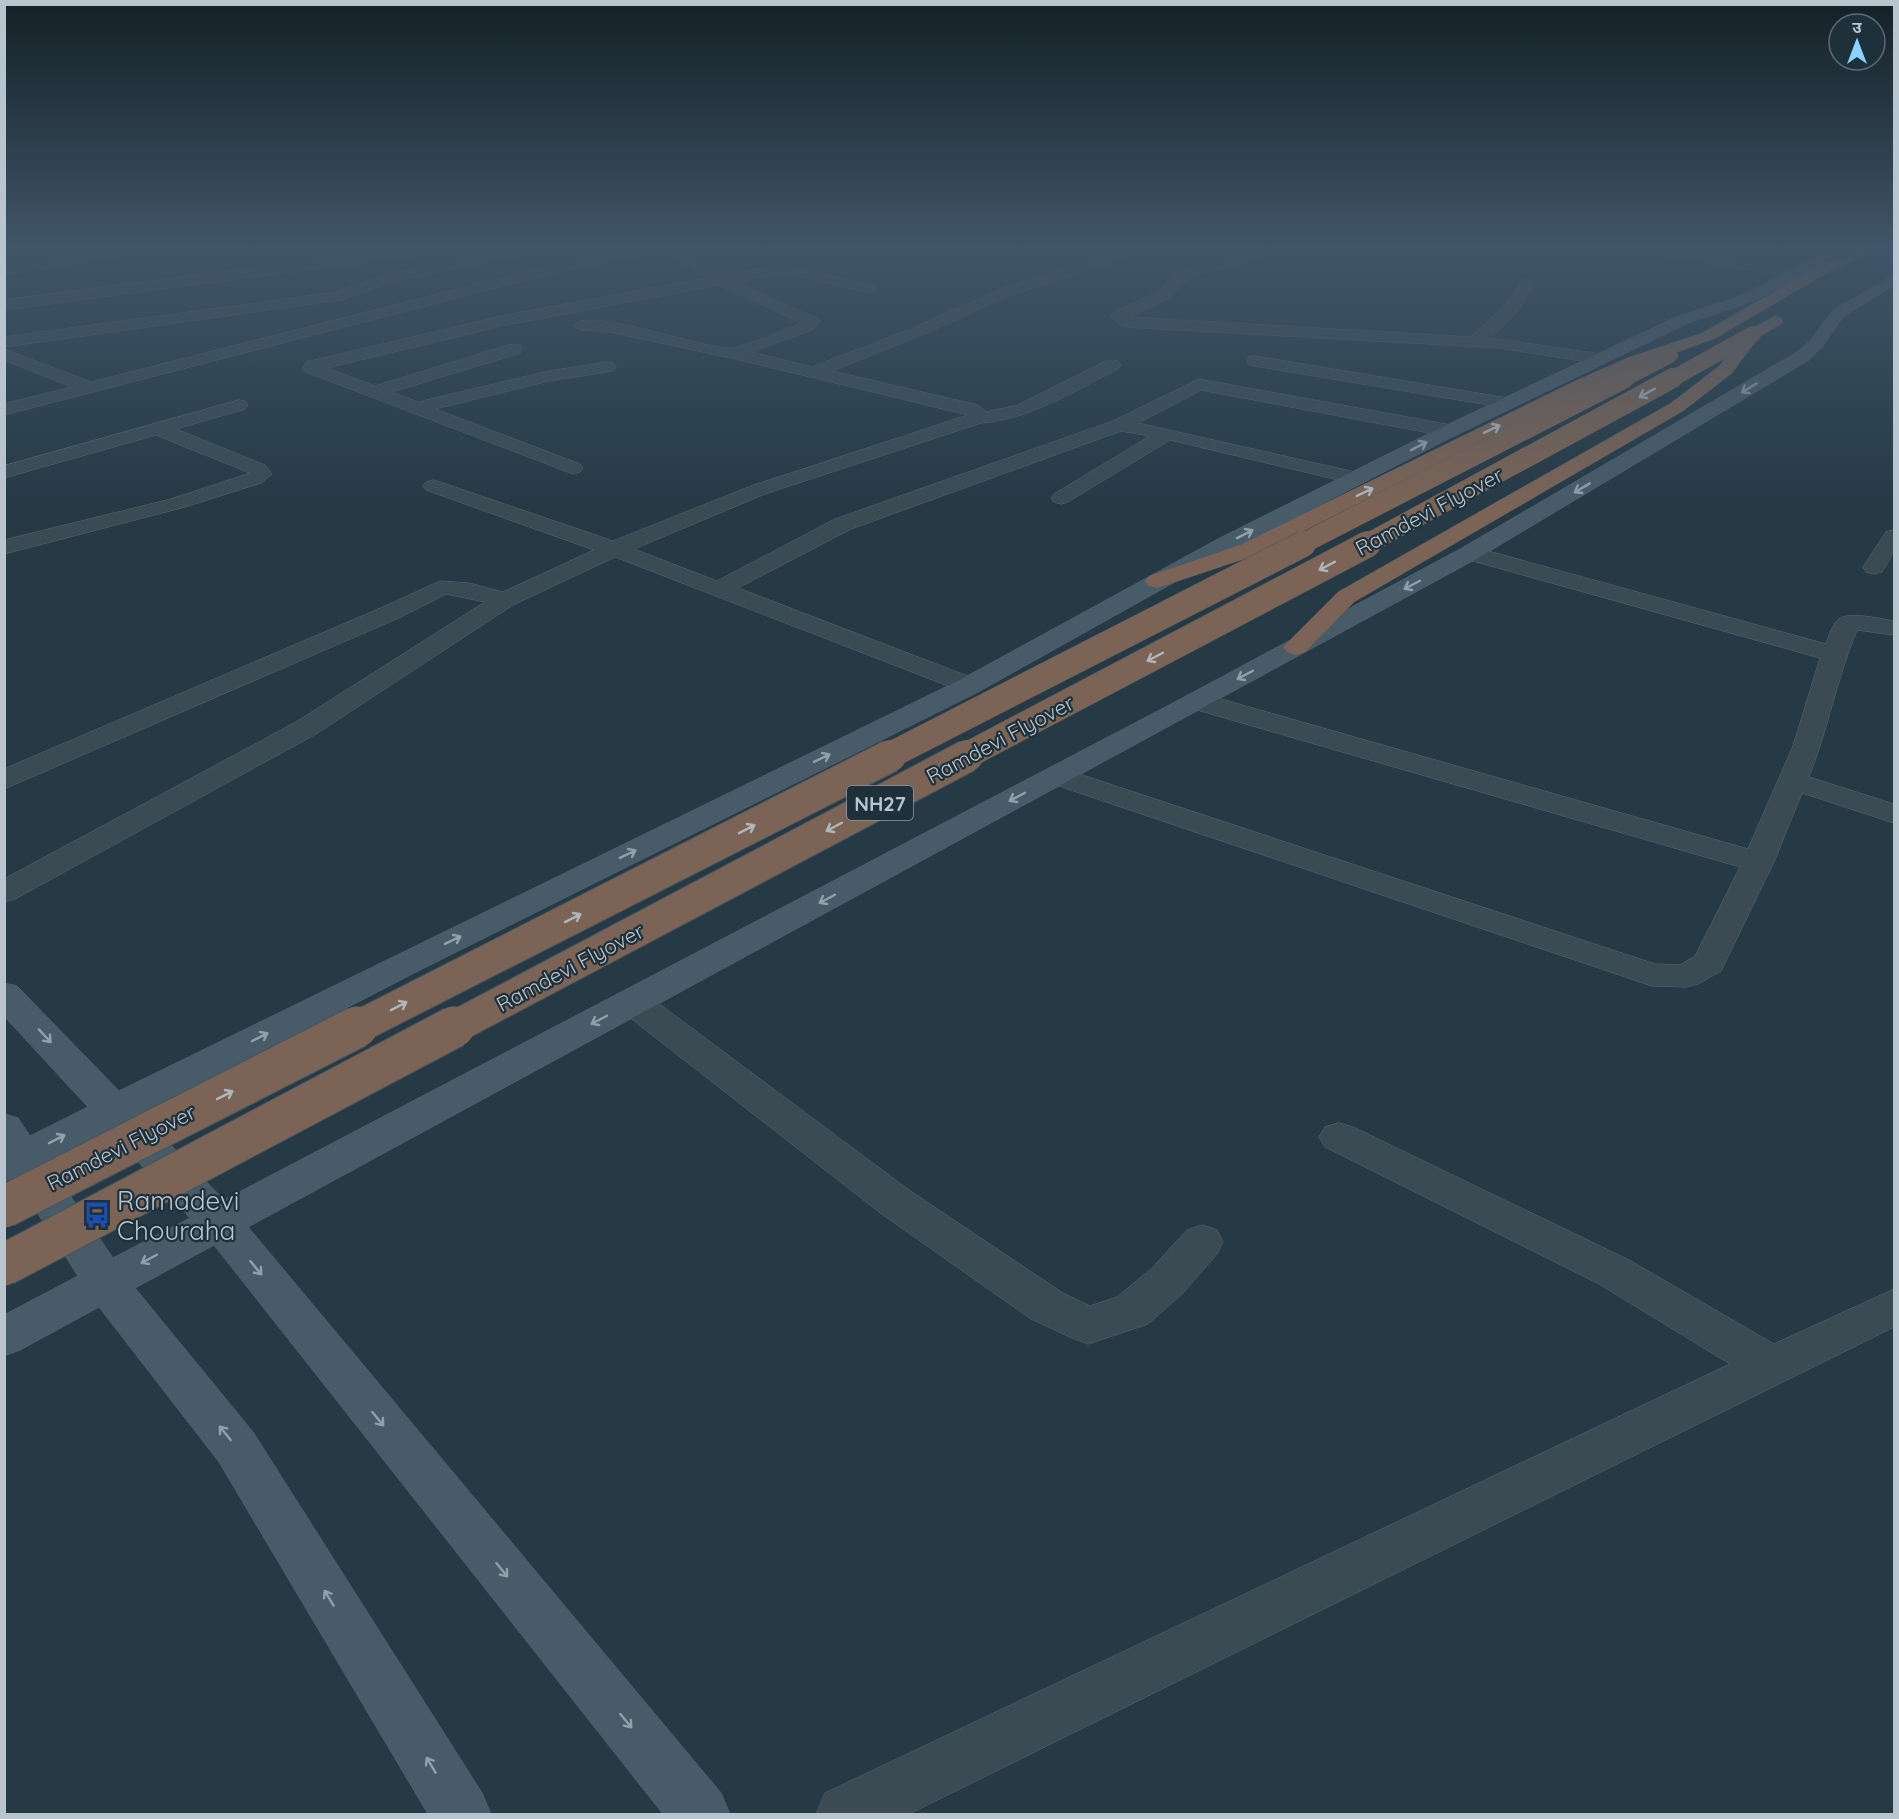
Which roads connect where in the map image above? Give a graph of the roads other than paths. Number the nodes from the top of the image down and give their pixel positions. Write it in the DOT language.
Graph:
graph roads {
  1 [pos="65,334"];
  2 [pos="296,334"];
  3 [pos="453,334"];
  4 [pos="642,334"];
  5 [pos="787,334"];
  6 [pos="911,334"];
  7 [pos="1318,334"];
  8 [pos="1354,334"];
  9 [pos="1484,334"];
  10 [pos="1652,334"];
  11 [pos="1712,334"];
  12 [pos="1753,334"];
  13 [pos="1823,334"];
  14 [pos="1708,336"];
  15 [pos="1476,341"];
  16 [pos="4,342"];
  17 [pos="514,349"];
  18 [pos="4,354"];
  19 [pos="740,355"];
  20 [pos="1601,358"];
  21 [pos="1112,365"];
  22 [pos="1244,365"];
  23 [pos="607,367"];
  24 [pos="814,372"];
  25 [pos="1199,384"];
  26 [pos="88,387"];
  27 [pos="375,392"];
  28 [pos="1507,404"];
  29 [pos="239,405"];
  30 [pos="416,408"];
  31 [pos="4,410"];
  32 [pos="1011,414"];
  33 [pos="977,418"];
  34 [pos="1120,425"];
  35 [pos="159,429"];
  36 [pos="1451,430"];
  37 [pos="1167,434"];
  38 [pos="1083,439"];
  39 [pos="573,468"];
  40 [pos="4,472"];
  41 [pos="1355,478"];
  42 [pos="433,486"];
  43 [pos="1061,498"];
  44 [pos="1894,537"];
  45 [pos="4,547"];
  46 [pos="614,549"];
  47 [pos="1470,553"];
  48 [pos="1874,567"];
  49 [pos="1157,582"];
  50 [pos="719,589"];
  51 [pos="505,600"];
  52 [pos="1894,628"];
  53 [pos="1296,647"];
  54 [pos="1834,654"];
  55 [pos="969,686"];
  56 [pos="1197,701"];
  57 [pos="1057,776"];
  58 [pos="4,780"];
  59 [pos="1793,781"];
  60 [pos="1894,814"];
  61 [pos="1758,862"];
  62 [pos="4,892"];
  63 [pos="4,994"];
  64 [pos="633,1002"];
  65 [pos="114,1110"];
  66 [pos="1339,1137"];
  67 [pos="11,1150"];
  68 [pos="4,1207"];
  69 [pos="219,1222"];
  70 [pos="1202,1242"];
  71 [pos="4,1265"];
  72 [pos="105,1282"];
  73 [pos="1894,1306"];
  74 [pos="4,1337"];
  75 [pos="1772,1366"];
  76 [pos="461,1815"];
  77 [pos="700,1815"];
  78 [pos="846,1815"];
  1 -- 16 [label="street"];
  2 -- 26 [label="street"];
  3 -- 27 [label="street"];
  4 -- 19 [label="street"];
  5 -- 19 [label="street"];
  6 -- 24 [label="street"];
  7 -- 22 [label="street"];
  8 -- 15 [label="street"];
  9 -- 15 [label="street"];
  10 -- 20 [label="main road"];
  11 -- 14 [label="highway, Ramdevi Flyover / NH27"];
  12 -- 53 [label="highway"];
  12 -- 71 [label="highway, Ramdevi Flyover / NH27, one-way, bridge"];
  13 -- 47 [label="main road, one-way"];
  49 -- 14 [label="highway, one-way"];
  68 -- 14 [label="highway, Ramdevi Flyover / NH27, one-way, bridge"];
  15 -- 20 [label="street"];
  17 -- 27 [label="street"];
  18 -- 26 [label="street"];
  19 -- 24 [label="street"];
  20 -- 28 [label="main road"];
  21 -- 32 [label="street"];
  22 -- 25 [label="street"];
  22 -- 28 [label="street"];
  23 -- 30 [label="street"];
  24 -- 33 [label="street"];
  25 -- 34 [label="street"];
  25 -- 36 [label="street"];
  26 -- 31 [label="street"];
  27 -- 30 [label="street"];
  28 -- 36 [label="main road"];
  29 -- 35 [label="street"];
  30 -- 39 [label="street"];
  32 -- 33 [label="street"];
  32 -- 38 [label="street"];
  33 -- 46 [label="street"];
  34 -- 37 [label="street"];
  34 -- 38 [label="street"];
  35 -- 40 [label="street"];
  35 -- 45 [label="street"];
  41 -- 36 [label="main road, one-way"];
  37 -- 41 [label="street"];
  37 -- 43 [label="street"];
  38 -- 50 [label="street"];
  49 -- 41 [label="main road, one-way"];
  42 -- 46 [label="street"];
  44 -- 48 [label="street"];
  46 -- 50 [label="street"];
  46 -- 51 [label="street"];
  47 -- 53 [label="main road, one-way"];
  47 -- 54 [label="street"];
  49 -- 55 [label="main road"];
  50 -- 55 [label="street"];
  51 -- 58 [label="street"];
  51 -- 62 [label="street"];
  52 -- 54 [label="street"];
  53 -- 56 [label="main road, one-way"];
  54 -- 59 [label="street"];
  65 -- 55 [label="main road, one-way"];
  56 -- 57 [label="main road"];
  56 -- 61 [label="street"];
  57 -- 61 [label="street"];
  57 -- 64 [label="main road, one-way"];
  59 -- 60 [label="street"];
  59 -- 61 [label="street"];
  63 -- 65 [label="main road, one-way"];
  64 -- 69 [label="main road, one-way"];
  64 -- 70 [label="street"];
  67 -- 65 [label="main road, one-way"];
  65 -- 69 [label="main road"];
  66 -- 75 [label="street"];
  67 -- 72 [label="main road"];
  69 -- 72 [label="main road, one-way"];
  69 -- 77 [label="main road, one-way"];
  72 -- 74 [label="main road"];
  76 -- 72 [label="main road, one-way"];
  73 -- 75 [label="street"];
  75 -- 78 [label="street"];
}
